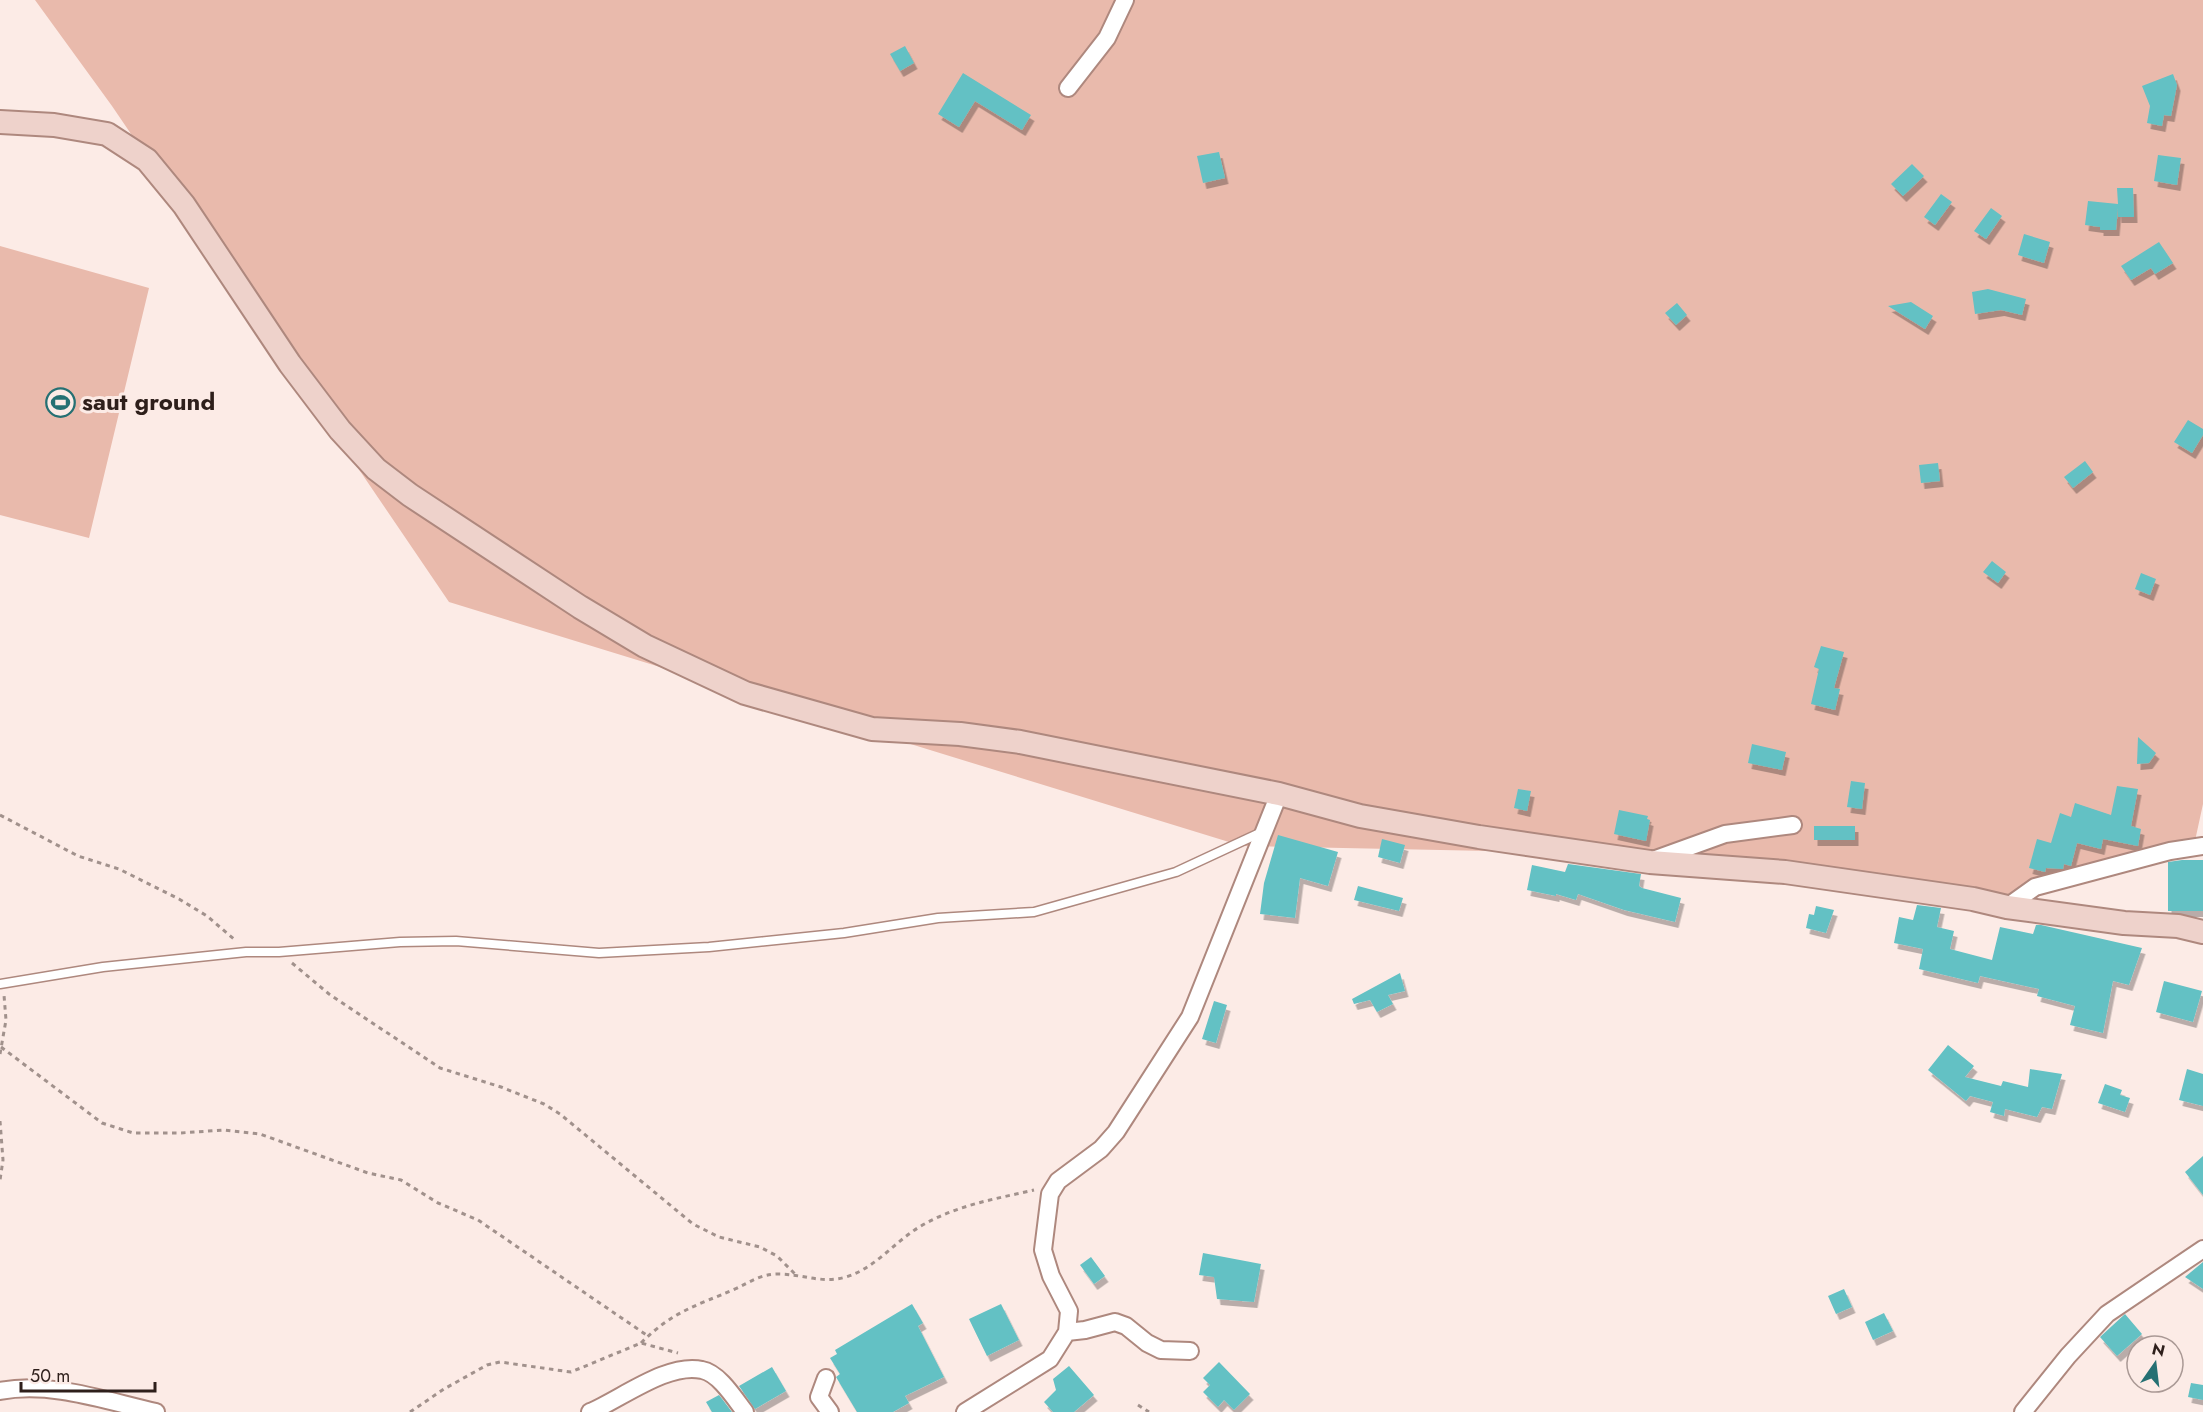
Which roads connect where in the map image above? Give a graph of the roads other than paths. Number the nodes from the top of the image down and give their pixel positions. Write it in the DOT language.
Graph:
graph roads {
  1 [pos="1125,0"];
  2 [pos="1068,88"];
  3 [pos="0,122"];
  4 [pos="1280,794"];
  5 [pos="1793,825"];
  6 [pos="1265,830"];
  7 [pos="2203,846"];
  8 [pos="1650,862"];
  9 [pos="2007,907"];
  10 [pos="2203,932"];
  11 [pos="2,984"];
  12 [pos="2203,1249"];
  13 [pos="1067,1332"];
  14 [pos="1190,1351"];
  15 [pos="826,1378"];
  16 [pos="0,1391"];
  17 [pos="156,1412"];
  18 [pos="590,1412"];
  19 [pos="745,1412"];
  20 [pos="830,1412"];
  21 [pos="965,1412"];
  22 [pos="2023,1412"];
  1 -- 2 [label="street"];
  3 -- 4 [label="street"];
  4 -- 6 [label="street"];
  4 -- 8 [label="street"];
  5 -- 8 [label="street"];
  6 -- 11 [label="lane"];
  6 -- 13 [label="street"];
  7 -- 9 [label="street"];
  8 -- 9 [label="street"];
  9 -- 10 [label="street"];
  12 -- 22 [label="street"];
  13 -- 14 [label="street"];
  13 -- 21 [label="street"];
  15 -- 20 [label="street"];
  16 -- 17 [label="street"];
  18 -- 19 [label="street"];
}
